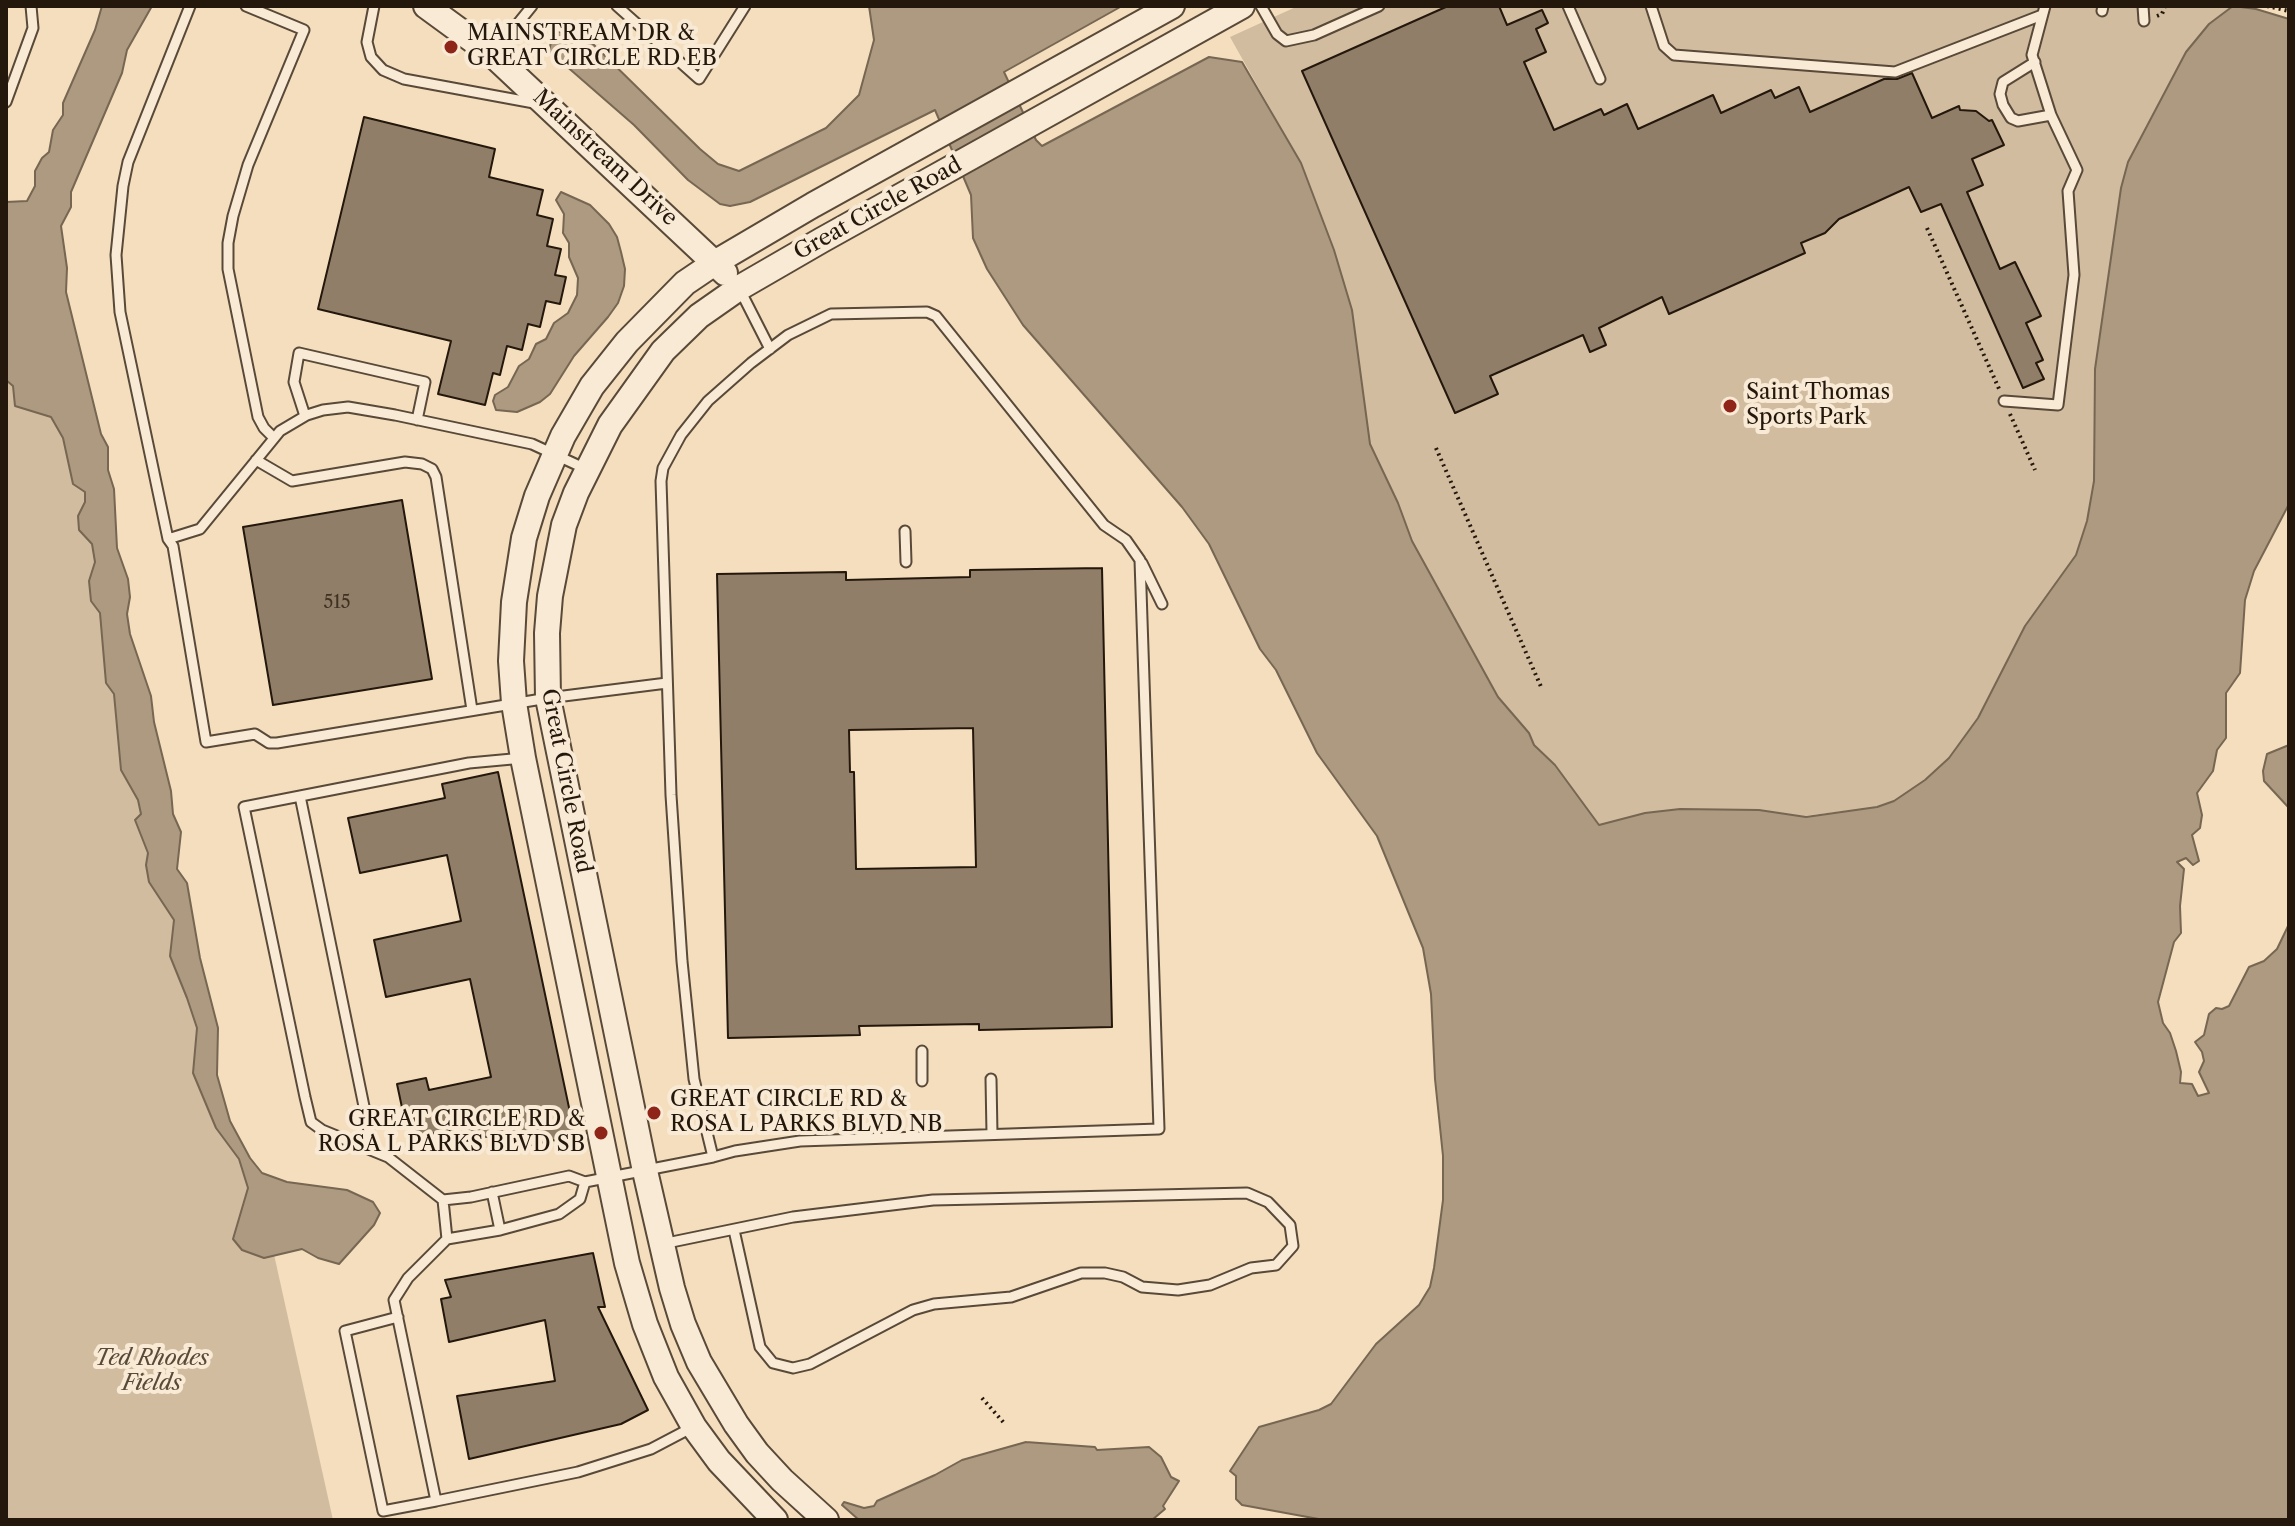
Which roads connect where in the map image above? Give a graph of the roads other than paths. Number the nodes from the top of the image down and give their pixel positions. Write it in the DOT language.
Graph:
graph roads {
  1 [pos="31,6"];
  2 [pos="190,6"];
  3 [pos="374,6"];
  4 [pos="426,6"];
  5 [pos="532,6"];
  6 [pos="617,6"];
  7 [pos="745,6"];
  8 [pos="1172,6"];
  9 [pos="1242,6"];
  10 [pos="1261,6"];
  11 [pos="1379,6"];
  12 [pos="1568,6"];
  13 [pos="1651,6"];
  14 [pos="2143,6"];
  15 [pos="250,7"];
  16 [pos="2043,10"];
  17 [pos="2144,21"];
  18 [pos="493,55"];
  19 [pos="2035,62"];
  20 [pos="1600,79"];
  21 [pos="6,102"];
  22 [pos="549,105"];
  23 [pos="2051,115"];
  24 [pos="716,262"];
  25 [pos="739,288"];
  26 [pos="770,349"];
  27 [pos="2004,401"];
  28 [pos="305,416"];
  29 [pos="417,420"];
  30 [pos="274,438"];
  31 [pos="555,455"];
  32 [pos="256,460"];
  33 [pos="587,469"];
  34 [pos="905,531"];
  35 [pos="168,539"];
  36 [pos="1140,560"];
  37 [pos="906,562"];
  38 [pos="1162,604"];
  39 [pos="667,683"];
  40 [pos="548,698"];
  41 [pos="514,703"];
  42 [pos="472,710"];
  43 [pos="523,758"];
  44 [pos="300,796"];
  45 [pos="922,1051"];
  46 [pos="991,1079"];
  47 [pos="922,1081"];
  48 [pos="992,1134"];
  49 [pos="373,1150"];
  50 [pos="713,1157"];
  51 [pos="645,1171"];
  52 [pos="611,1178"];
  53 [pos="585,1182"];
  54 [pos="492,1192"];
  55 [pos="443,1200"];
  56 [pos="500,1230"];
  57 [pos="734,1230"];
  58 [pos="447,1239"];
  59 [pos="662,1244"];
  60 [pos="398,1317"];
  61 [pos="694,1427"];
  62 [pos="436,1501"];
  63 [pos="775,1520"];
  64 [pos="826,1520"];
  1 -- 21 [label="lane"];
  2 -- 35 [label="lane"];
  3 -- 22 [label="lane"];
  4 -- 18 [label="street, Mainstream Drive"];
  5 -- 18 [label="lane"];
  6 -- 7 [label="lane"];
  8 -- 24 [label="street, Great Circle Road"];
  9 -- 25 [label="street, Great Circle Road"];
  10 -- 11 [label="lane"];
  12 -- 20 [label="lane"];
  13 -- 16 [label="lane"];
  14 -- 17 [label="lane"];
  15 -- 30 [label="lane"];
  16 -- 19 [label="lane"];
  18 -- 22 [label="street, Mainstream Drive"];
  19 -- 23 [label="lane"];
  19 -- 23 [label="lane"];
  22 -- 24 [label="street, Mainstream Drive"];
  23 -- 27 [label="lane"];
  24 -- 25 [label="street, Mainstream Drive"];
  24 -- 31 [label="street, Great Circle Road"];
  25 -- 26 [label="lane"];
  25 -- 33 [label="street, Great Circle Road"];
  26 -- 36 [label="lane"];
  26 -- 39 [label="lane"];
  28 -- 29 [label="lane"];
  28 -- 29 [label="lane"];
  28 -- 30 [label="lane"];
  29 -- 31 [label="lane"];
  30 -- 32 [label="lane"];
  31 -- 33 [label="lane"];
  31 -- 41 [label="street, Great Circle Road"];
  32 -- 35 [label="lane"];
  32 -- 42 [label="lane"];
  33 -- 40 [label="street, Great Circle Road"];
  34 -- 37 [label="lane"];
  35 -- 42 [label="lane"];
  36 -- 38 [label="lane"];
  36 -- 48 [label="lane"];
  39 -- 40 [label="lane"];
  39 -- 50 [label="lane"];
  40 -- 41 [label="lane"];
  40 -- 51 [label="street, Great Circle Road"];
  41 -- 42 [label="lane"];
  41 -- 43 [label="street, Great Circle Road"];
  43 -- 44 [label="lane"];
  43 -- 52 [label="street, Great Circle Road"];
  44 -- 49 [label="lane"];
  44 -- 49 [label="lane"];
  45 -- 47 [label="lane"];
  46 -- 48 [label="lane"];
  48 -- 50 [label="lane"];
  49 -- 55 [label="lane"];
  50 -- 51 [label="lane"];
  51 -- 52 [label="lane"];
  51 -- 59 [label="street, Great Circle Road"];
  52 -- 53 [label="lane"];
  52 -- 61 [label="street, Great Circle Road"];
  53 -- 54 [label="lane"];
  53 -- 56 [label="lane"];
  54 -- 55 [label="lane"];
  54 -- 56 [label="lane"];
  55 -- 58 [label="lane"];
  56 -- 58 [label="lane"];
  57 -- 57 [label="lane"];
  57 -- 59 [label="lane"];
  58 -- 60 [label="lane"];
  59 -- 64 [label="street, Great Circle Road"];
  60 -- 62 [label="lane"];
  60 -- 62 [label="lane"];
  61 -- 62 [label="lane"];
  61 -- 63 [label="street, Great Circle Road"];
}
